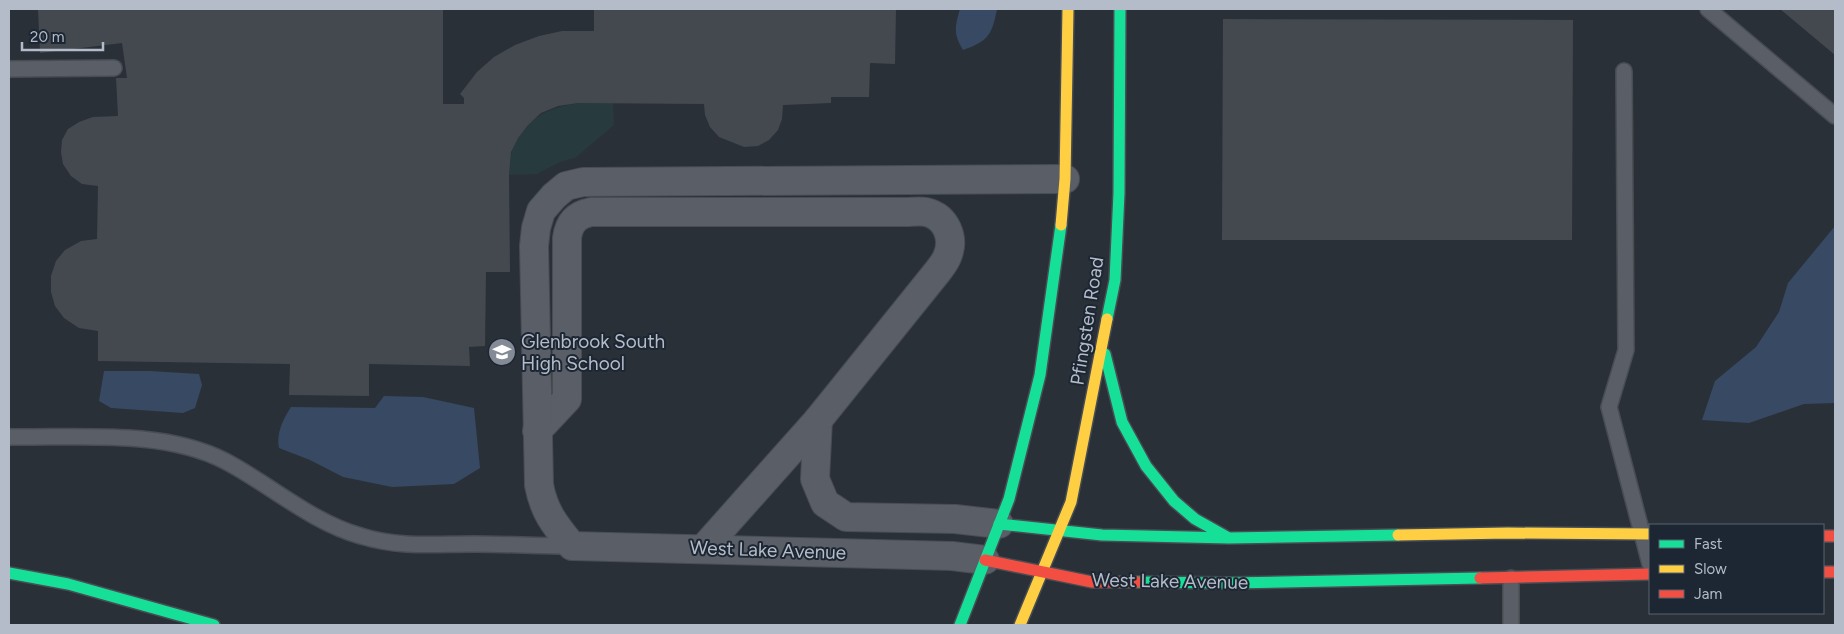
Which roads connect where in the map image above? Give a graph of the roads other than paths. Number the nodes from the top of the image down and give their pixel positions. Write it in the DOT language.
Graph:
graph roads {
  1 [pos="1068,9"];
  2 [pos="1120,9"];
  3 [pos="1708,9"];
  4 [pos="114,68"];
  5 [pos="9,69"];
  6 [pos="1624,71"];
  7 [pos="1835,116"];
  8 [pos="1065,179"];
  9 [pos="1103,347"];
  10 [pos="818,420"];
  11 [pos="537,431"];
  12 [pos="9,437"];
  13 [pos="999,524"];
  14 [pos="1060,531"];
  15 [pos="1647,534"];
  16 [pos="1229,538"];
  17 [pos="572,546"];
  18 [pos="704,548"];
  19 [pos="1649,554"];
  20 [pos="985,560"];
  21 [pos="1043,571"];
  22 [pos="9,573"];
  23 [pos="1649,574"];
  24 [pos="1511,578"];
  25 [pos="214,625"];
  26 [pos="960,625"];
  27 [pos="1020,625"];
  28 [pos="1511,625"];
  1 -- 8 [label="main road, Pfingsten Road"];
  2 -- 9 [label="main road, Pfingsten Road"];
  3 -- 7 [label="lane"];
  4 -- 5 [label="lane"];
  6 -- 15 [label="lane"];
  8 -- 11 [label="street"];
  8 -- 13 [label="main road, Pfingsten Road"];
  9 -- 14 [label="main road, Pfingsten Road"];
  9 -- 16 [label="main road"];
  10 -- 11 [label="street"];
  10 -- 13 [label="street"];
  10 -- 18 [label="street"];
  11 -- 17 [label="street"];
  12 -- 17 [label="lane"];
  13 -- 14 [label="main road"];
  13 -- 20 [label="main road, Pfingsten Road"];
  14 -- 16 [label="main road"];
  14 -- 21 [label="main road, Pfingsten Road"];
  15 -- 16 [label="main road"];
  15 -- 19 [label="lane"];
  17 -- 18 [label="street, West Lake Avenue"];
  18 -- 20 [label="street, West Lake Avenue"];
  20 -- 21 [label="main road, West Lake Avenue"];
  20 -- 26 [label="main road, Pfingsten Road"];
  21 -- 24 [label="main road, West Lake Avenue"];
  21 -- 27 [label="main road, Pfingsten Road"];
  22 -- 25 [label="main road"];
  23 -- 24 [label="main road, West Lake Avenue"];
  24 -- 28 [label="lane"];
}
